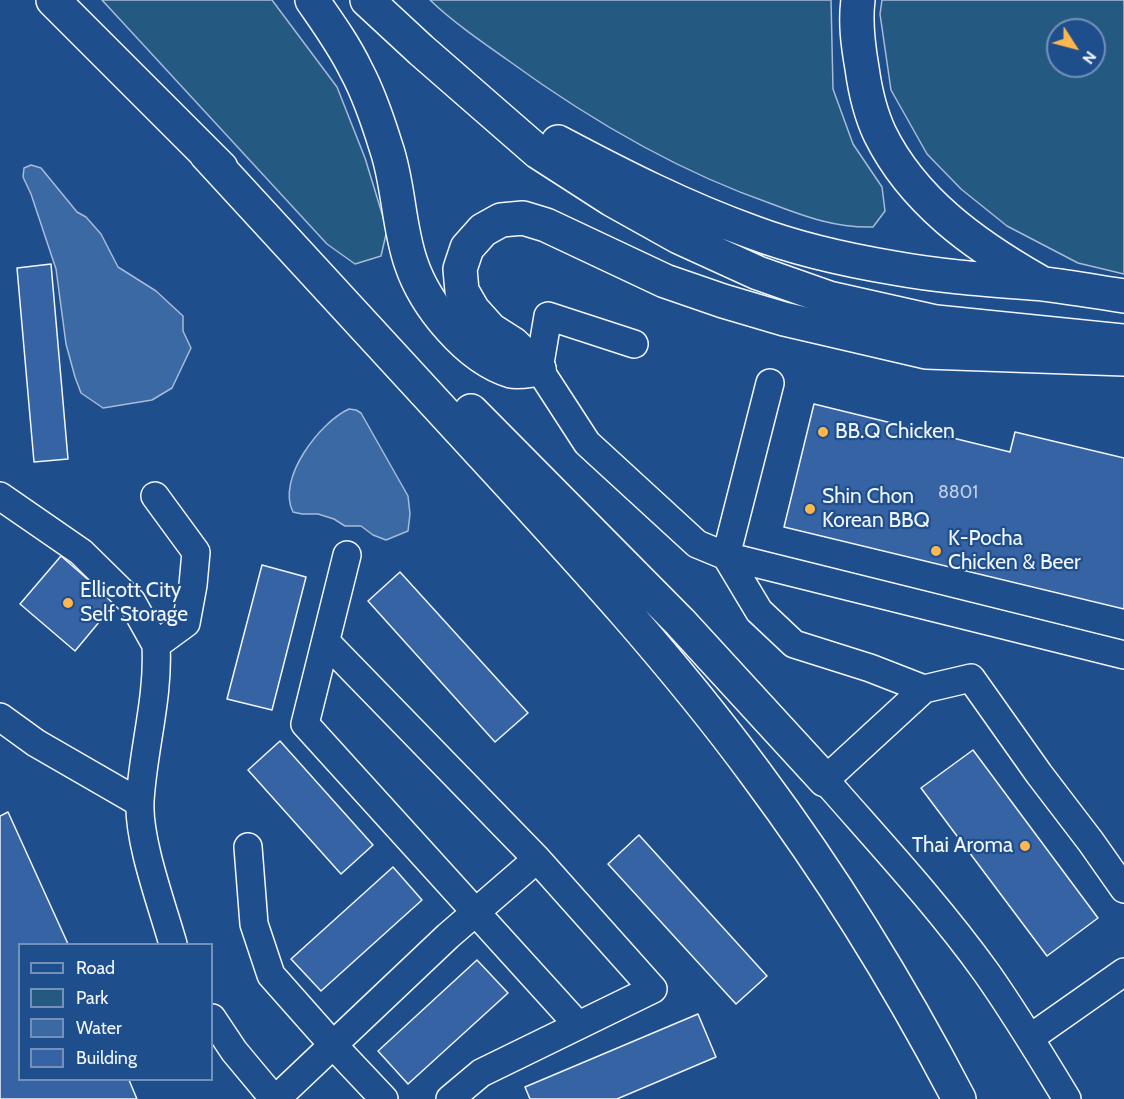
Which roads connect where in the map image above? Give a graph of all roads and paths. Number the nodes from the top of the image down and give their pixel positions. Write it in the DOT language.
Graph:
graph roads {
  1 [pos="53,0"];
  2 [pos="312,0"];
  3 [pos="367,0"];
  4 [pos="858,0"];
  5 [pos="421,50"];
  6 [pos="206,154"];
  7 [pos="1045,285"];
  8 [pos="1124,296"];
  9 [pos="1124,341"];
  10 [pos="634,344"];
  11 [pos="1124,359"];
  12 [pos="539,369"];
  13 [pos="770,383"];
  14 [pos="0,496"];
  15 [pos="154,496"];
  16 [pos="347,555"];
  17 [pos="726,556"];
  18 [pos="326,642"];
  19 [pos="156,645"];
  20 [pos="1124,655"];
  21 [pos="924,689"];
  22 [pos="0,717"];
  23 [pos="825,780"];
  24 [pos="140,802"];
  25 [pos="248,847"];
  26 [pos="537,859"];
  27 [pos="1124,889"];
  28 [pos="474,913"];
  29 [pos="172,943"];
  30 [pos="1124,972"];
  31 [pos="213,1019"];
  32 [pos="578,1025"];
  33 [pos="1030,1038"];
  34 [pos="333,1045"];
  35 [pos="275,1099"];
  36 [pos="384,1099"];
  37 [pos="450,1099"];
  38 [pos="959,1099"];
  39 [pos="1067,1099"];
  1 -- 6 [label="main road"];
  2 -- 12 [label="main road"];
  3 -- 5 [label="main road"];
  4 -- 7 [label="main road"];
  5 -- 7 [label="main road"];
  5 -- 9 [label="main road"];
  6 -- 23 [label="main road"];
  6 -- 38 [label="main road"];
  7 -- 8 [label="main road"];
  10 -- 12 [label="street"];
  11 -- 12 [label="main road"];
  12 -- 17 [label="street"];
  13 -- 17 [label="street"];
  14 -- 19 [label="street"];
  15 -- 19 [label="street"];
  16 -- 18 [label="street"];
  17 -- 20 [label="street"];
  17 -- 21 [label="street"];
  18 -- 26 [label="street"];
  18 -- 28 [label="street"];
  19 -- 24 [label="street"];
  21 -- 23 [label="street"];
  21 -- 27 [label="street"];
  22 -- 24 [label="street"];
  23 -- 33 [label="street"];
  24 -- 29 [label="street"];
  25 -- 34 [label="street"];
  26 -- 28 [label="street"];
  26 -- 32 [label="street"];
  28 -- 32 [label="street"];
  28 -- 34 [label="street"];
  30 -- 33 [label="street"];
  31 -- 35 [label="street"];
  32 -- 37 [label="street"];
  33 -- 39 [label="street"];
  34 -- 35 [label="street"];
  34 -- 36 [label="street"];
}
